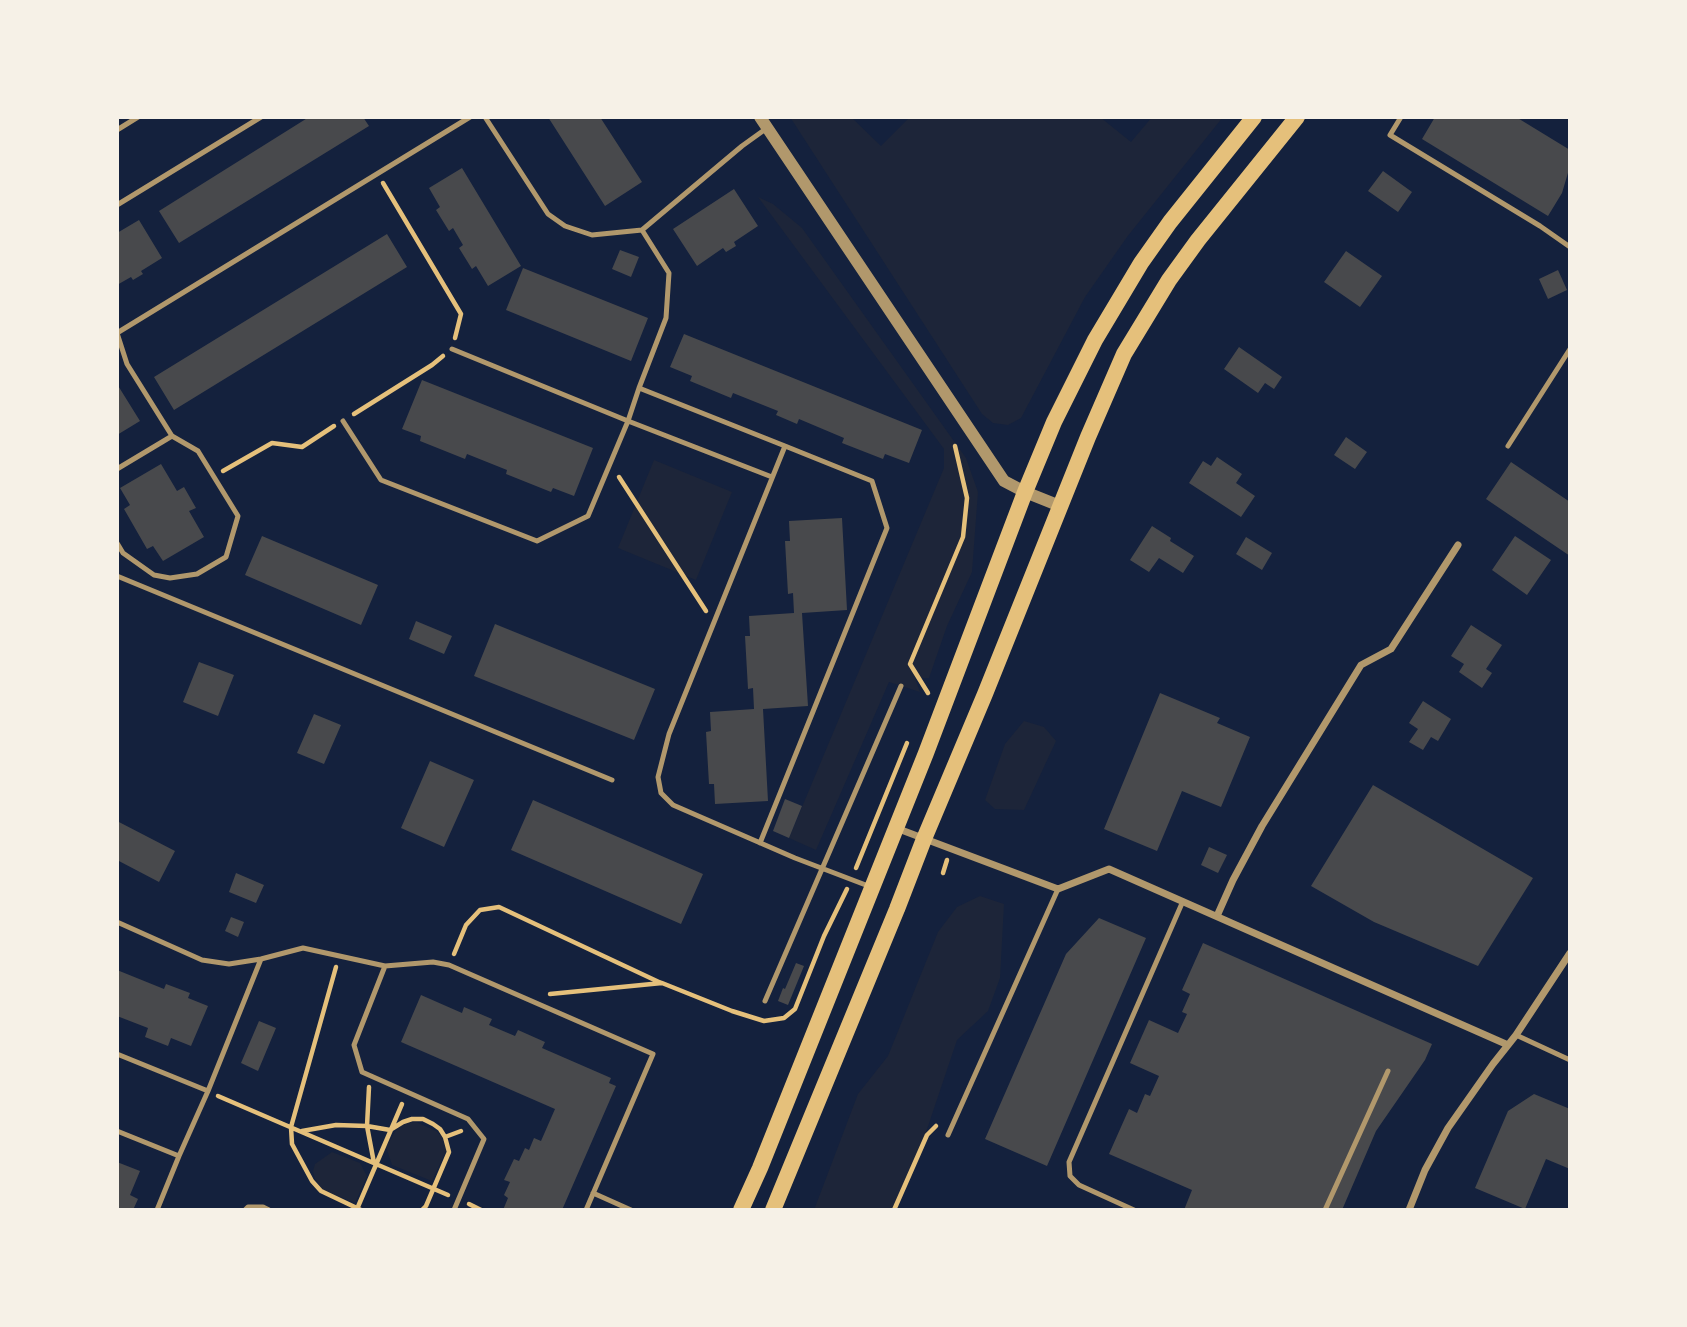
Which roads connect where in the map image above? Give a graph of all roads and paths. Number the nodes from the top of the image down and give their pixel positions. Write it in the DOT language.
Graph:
graph roads {
  1 [pos="138,117"];
  2 [pos="261,117"];
  3 [pos="470,117"];
  4 [pos="485,117"];
  5 [pos="1254,117"];
  6 [pos="1297,117"];
  7 [pos="1401,117"];
  8 [pos="764,123"];
  9 [pos="117,130"];
  10 [pos="377,174"];
  11 [pos="117,205"];
  12 [pos="642,230"];
  13 [pos="1570,247"];
  14 [pos="117,333"];
  15 [pos="452,349"];
  16 [pos="1570,349"];
  17 [pos="639,388"];
  18 [pos="343,421"];
  19 [pos="628,421"];
  20 [pos="172,436"];
  21 [pos="785,446"];
  22 [pos="1508,446"];
  23 [pos="610,464"];
  24 [pos="117,469"];
  25 [pos="213,476"];
  26 [pos="772,477"];
  27 [pos="1025,492"];
  28 [pos="1060,506"];
  29 [pos="117,543"];
  30 [pos="1458,545"];
  31 [pos="117,576"];
  32 [pos="714,623"];
  33 [pos="901,686"];
  34 [pos="612,780"];
  35 [pos="896,828"];
  36 [pos="924,839"];
  37 [pos="760,843"];
  38 [pos="823,869"];
  39 [pos="871,888"];
  40 [pos="1058,889"];
  41 [pos="1183,901"];
  42 [pos="1217,916"];
  43 [pos="117,922"];
  44 [pos="1570,953"];
  45 [pos="339,956"];
  46 [pos="261,959"];
  47 [pos="449,965"];
  48 [pos="385,966"];
  49 [pos="662,983"];
  50 [pos="521,997"];
  51 [pos="765,1001"];
  52 [pos="784,1018"];
  53 [pos="1516,1035"];
  54 [pos="1508,1045"];
  55 [pos="117,1054"];
  56 [pos="1570,1060"];
  57 [pos="1388,1071"];
  58 [pos="370,1076"];
  59 [pos="208,1091"];
  60 [pos="407,1092"];
  61 [pos="943,1119"];
  62 [pos="367,1126"];
  63 [pos="291,1127"];
  64 [pos="390,1130"];
  65 [pos="117,1131"];
  66 [pos="301,1132"];
  67 [pos="948,1135"];
  68 [pos="178,1156"];
  69 [pos="375,1164"];
  70 [pos="433,1189"];
  71 [pos="593,1193"];
  72 [pos="458,1200"];
  73 [pos="358,1209"];
  74 [pos="157,1210"];
  75 [pos="245,1210"];
  76 [pos="269,1210"];
  77 [pos="422,1210"];
  78 [pos="454,1210"];
  79 [pos="586,1210"];
  80 [pos="631,1210"];
  81 [pos="741,1210"];
  82 [pos="773,1210"];
  83 [pos="894,1210"];
  84 [pos="1134,1210"];
  85 [pos="1325,1210"];
  86 [pos="1409,1210"];
  1 -- 9 [label="lane"];
  2 -- 11 [label="lane"];
  3 -- 10 [label="lane"];
  4 -- 12 [label="lane"];
  5 -- 27 [label="main road"];
  6 -- 28 [label="main road"];
  7 -- 13 [label="lane"];
  8 -- 12 [label="lane"];
  8 -- 27 [label="street"];
  10 -- 14 [label="lane"];
  10 -- 15 [label="path"];
  12 -- 17 [label="lane"];
  14 -- 20 [label="lane"];
  15 -- 18 [label="path"];
  15 -- 19 [label="lane"];
  16 -- 22 [label="lane"];
  17 -- 19 [label="lane"];
  17 -- 21 [label="lane"];
  18 -- 23 [label="lane"];
  18 -- 25 [label="path"];
  19 -- 23 [label="lane"];
  19 -- 26 [label="lane"];
  20 -- 24 [label="lane"];
  20 -- 25 [label="lane"];
  21 -- 26 [label="lane"];
  21 -- 37 [label="lane"];
  23 -- 32 [label="path"];
  25 -- 29 [label="lane"];
  26 -- 32 [label="lane"];
  27 -- 28 [label="street"];
  27 -- 35 [label="main road"];
  28 -- 36 [label="main road"];
  30 -- 42 [label="street"];
  31 -- 34 [label="lane"];
  32 -- 37 [label="lane"];
  33 -- 38 [label="lane"];
  35 -- 36 [label="street"];
  35 -- 39 [label="main road"];
  36 -- 40 [label="street"];
  36 -- 82 [label="main road"];
  37 -- 38 [label="lane"];
  38 -- 39 [label="lane"];
  38 -- 51 [label="lane"];
  39 -- 81 [label="main road"];
  40 -- 41 [label="street"];
  40 -- 67 [label="lane"];
  41 -- 42 [label="street"];
  41 -- 84 [label="lane"];
  42 -- 54 [label="street"];
  43 -- 46 [label="lane"];
  44 -- 53 [label="street"];
  45 -- 46 [label="lane"];
  45 -- 48 [label="lane"];
  45 -- 63 [label="path"];
  46 -- 59 [label="lane"];
  47 -- 48 [label="lane"];
  47 -- 49 [label="path"];
  47 -- 50 [label="lane"];
  48 -- 58 [label="lane"];
  49 -- 50 [label="path"];
  49 -- 52 [label="path"];
  50 -- 71 [label="lane"];
  53 -- 54 [label="street"];
  53 -- 56 [label="lane"];
  54 -- 86 [label="street"];
  55 -- 59 [label="lane"];
  57 -- 85 [label="lane"];
  58 -- 60 [label="lane"];
  58 -- 62 [label="path"];
  59 -- 63 [label="path"];
  59 -- 68 [label="lane"];
  60 -- 64 [label="path"];
  60 -- 72 [label="lane"];
  61 -- 83 [label="path"];
  62 -- 64 [label="path"];
  62 -- 66 [label="path"];
  62 -- 69 [label="path"];
  63 -- 66 [label="path"];
  63 -- 73 [label="path"];
  64 -- 69 [label="path"];
  64 -- 70 [label="path"];
  65 -- 68 [label="lane"];
  66 -- 69 [label="path"];
  68 -- 74 [label="lane"];
  69 -- 70 [label="path"];
  69 -- 73 [label="path"];
  70 -- 72 [label="path"];
  70 -- 77 [label="path"];
  71 -- 79 [label="lane"];
  71 -- 80 [label="lane"];
  72 -- 78 [label="lane"];
  75 -- 76 [label="lane"];
}
